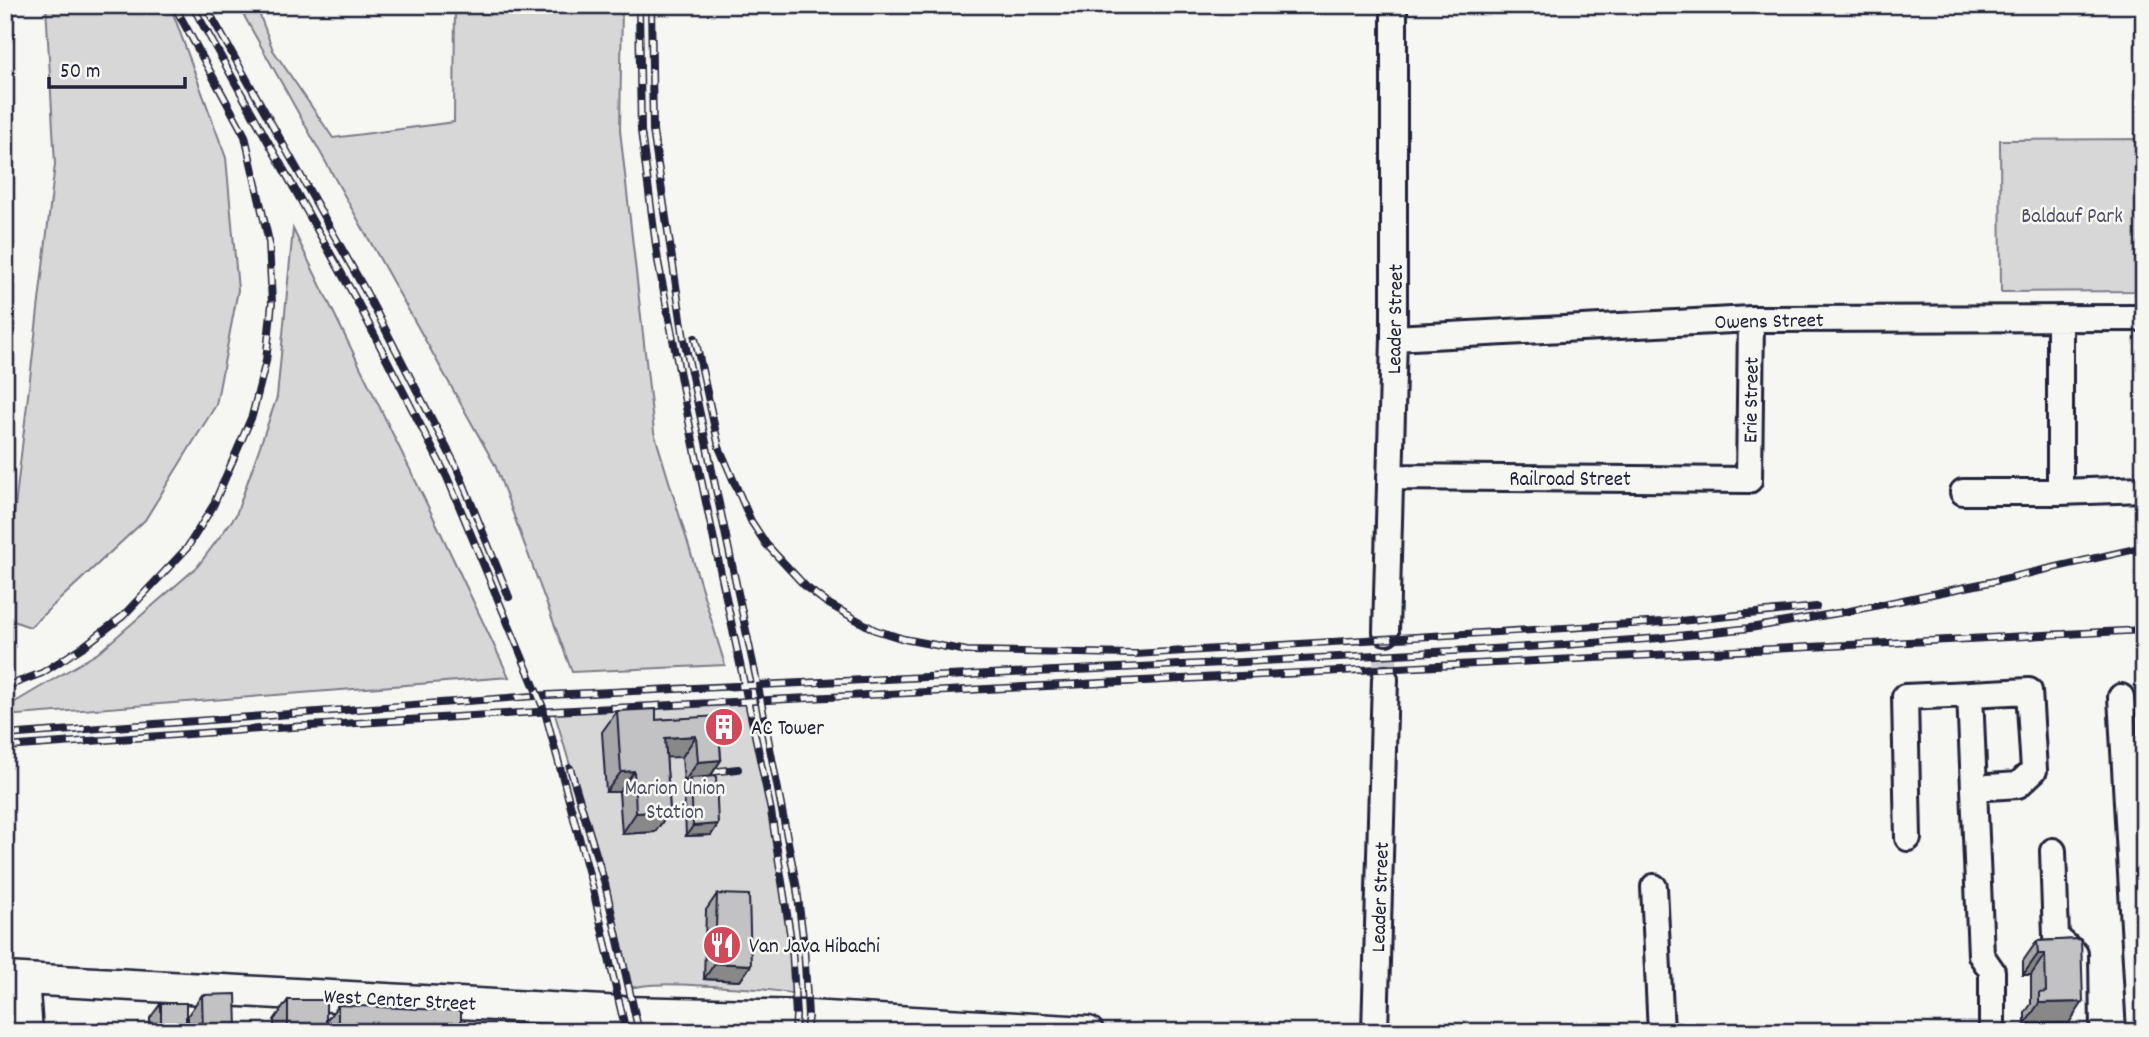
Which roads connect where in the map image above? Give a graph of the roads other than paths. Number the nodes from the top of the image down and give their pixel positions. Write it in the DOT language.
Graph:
graph roads {
  1 [pos="1394,5"];
  2 [pos="2060,318"];
  3 [pos="2144,318"];
  4 [pos="1751,319"];
  5 [pos="1394,338"];
  6 [pos="1390,477"];
  7 [pos="1749,480"];
  8 [pos="2144,489"];
  9 [pos="1963,492"];
  10 [pos="2060,492"];
  11 [pos="1386,632"];
  12 [pos="1385,679"];
  13 [pos="1970,694"];
  14 [pos="2121,697"];
  15 [pos="1974,788"];
  16 [pos="1908,838"];
  17 [pos="2053,851"];
  18 [pos="1654,887"];
  19 [pos="11,975"];
  20 [pos="833,1017"];
  21 [pos="1002,1030"];
  22 [pos="27,1032"];
  23 [pos="864,1032"];
  24 [pos="1088,1032"];
  25 [pos="1375,1032"];
  26 [pos="1661,1032"];
  27 [pos="1992,1032"];
  28 [pos="2076,1032"];
  29 [pos="2140,1032"];
  1 -- 5 [label="street, Leader Street"];
  2 -- 3 [label="street, Owens Street"];
  2 -- 4 [label="street, Owens Street"];
  2 -- 10 [label="street"];
  4 -- 5 [label="street, Owens Street"];
  4 -- 7 [label="street, Erie Street"];
  5 -- 6 [label="street, Leader Street"];
  6 -- 7 [label="street, Railroad Street"];
  6 -- 11 [label="street, Leader Street"];
  8 -- 10 [label="street"];
  9 -- 10 [label="street"];
  12 -- 25 [label="street, Leader Street"];
  13 -- 15 [label="street"];
  13 -- 15 [label="street"];
  13 -- 16 [label="street"];
  14 -- 29 [label="street"];
  15 -- 27 [label="street"];
  17 -- 28 [label="street"];
  18 -- 26 [label="street"];
  19 -- 20 [label="main road, West Center Street"];
  19 -- 22 [label="main road"];
  20 -- 21 [label="main road, West Center Street"];
  20 -- 23 [label="street"];
  21 -- 24 [label="main road, West Center Street"];
}
